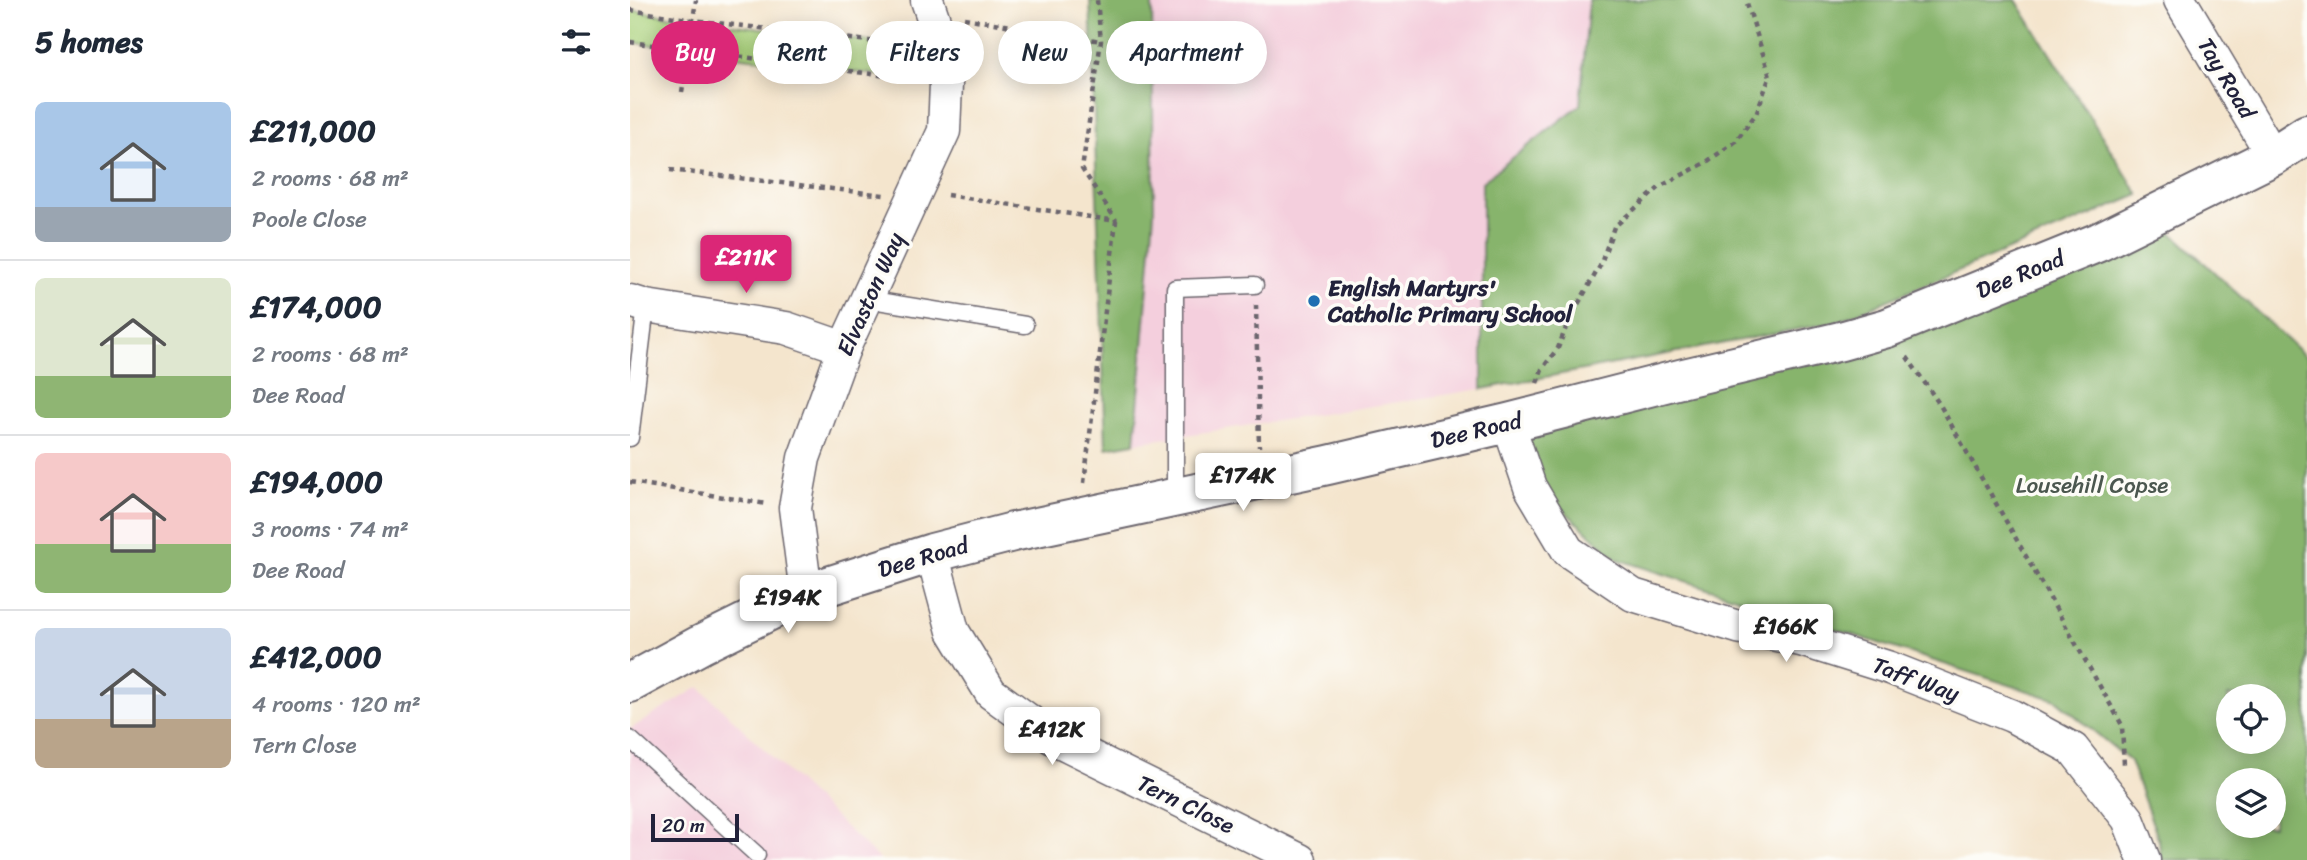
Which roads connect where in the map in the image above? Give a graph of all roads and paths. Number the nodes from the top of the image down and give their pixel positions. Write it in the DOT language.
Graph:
graph roads {
  1 [pos="696,0"];
  2 [pos="1097,0"];
  3 [pos="1746,0"];
  4 [pos="2180,0"];
  5 [pos="930,6"];
  6 [pos="630,10"];
  7 [pos="693,20"];
  8 [pos="866,41"];
  9 [pos="1101,41"];
  10 [pos="630,42"];
  11 [pos="651,45"];
  12 [pos="739,57"];
  13 [pos="866,73"];
  14 [pos="683,84"];
  15 [pos="946,84"];
  16 [pos="682,92"];
  17 [pos="2307,134"];
  18 [pos="2273,156"];
  19 [pos="670,170"];
  20 [pos="915,194"];
  21 [pos="1116,221"];
  22 [pos="1255,285"];
  23 [pos="866,299"];
  24 [pos="638,303"];
  25 [pos="1025,325"];
  26 [pos="1887,328"];
  27 [pos="844,348"];
  28 [pos="1508,423"];
  29 [pos="630,438"];
  30 [pos="1259,479"];
  31 [pos="630,482"];
  32 [pos="1175,498"];
  33 [pos="795,508"];
  34 [pos="1080,519"];
  35 [pos="932,553"];
  36 [pos="806,593"];
  37 [pos="630,683"];
  38 [pos="630,739"];
  39 [pos="2128,819"];
  40 [pos="757,855"];
  41 [pos="1300,860"];
  42 [pos="2144,860"];
  1 -- 7 [label="path"];
  2 -- 9 [label="path"];
  3 -- 28 [label="path"];
  4 -- 18 [label="street, Tay Road"];
  5 -- 9 [label="path"];
  6 -- 7 [label="path"];
  7 -- 8 [label="path"];
  9 -- 21 [label="path"];
  10 -- 11 [label="path"];
  12 -- 13 [label="path"];
  14 -- 16 [label="path"];
  15 -- 20 [label="street, Elvaston Way"];
  17 -- 18 [label="street, Dee Road"];
  18 -- 26 [label="street, Dee Road"];
  19 -- 20 [label="path"];
  20 -- 21 [label="path"];
  20 -- 23 [label="street, Elvaston Way"];
  21 -- 34 [label="path"];
  22 -- 30 [label="path"];
  22 -- 32 [label="lane"];
  23 -- 25 [label="lane"];
  23 -- 27 [label="street, Elvaston Way"];
  24 -- 27 [label="street"];
  24 -- 29 [label="lane"];
  26 -- 28 [label="street, Dee Road"];
  26 -- 39 [label="path"];
  27 -- 33 [label="street, Elvaston Way"];
  28 -- 30 [label="street, Dee Road"];
  28 -- 39 [label="street, Taff Way"];
  30 -- 32 [label="street, Dee Road"];
  31 -- 33 [label="path"];
  32 -- 34 [label="street, Dee Road"];
  33 -- 36 [label="street, Elvaston Way"];
  34 -- 35 [label="street, Dee Road"];
  35 -- 36 [label="street, Dee Road"];
  35 -- 41 [label="street, Tern Close"];
  36 -- 37 [label="street, Dee Road"];
  38 -- 40 [label="lane"];
  39 -- 42 [label="street, Taff Way"];
}
